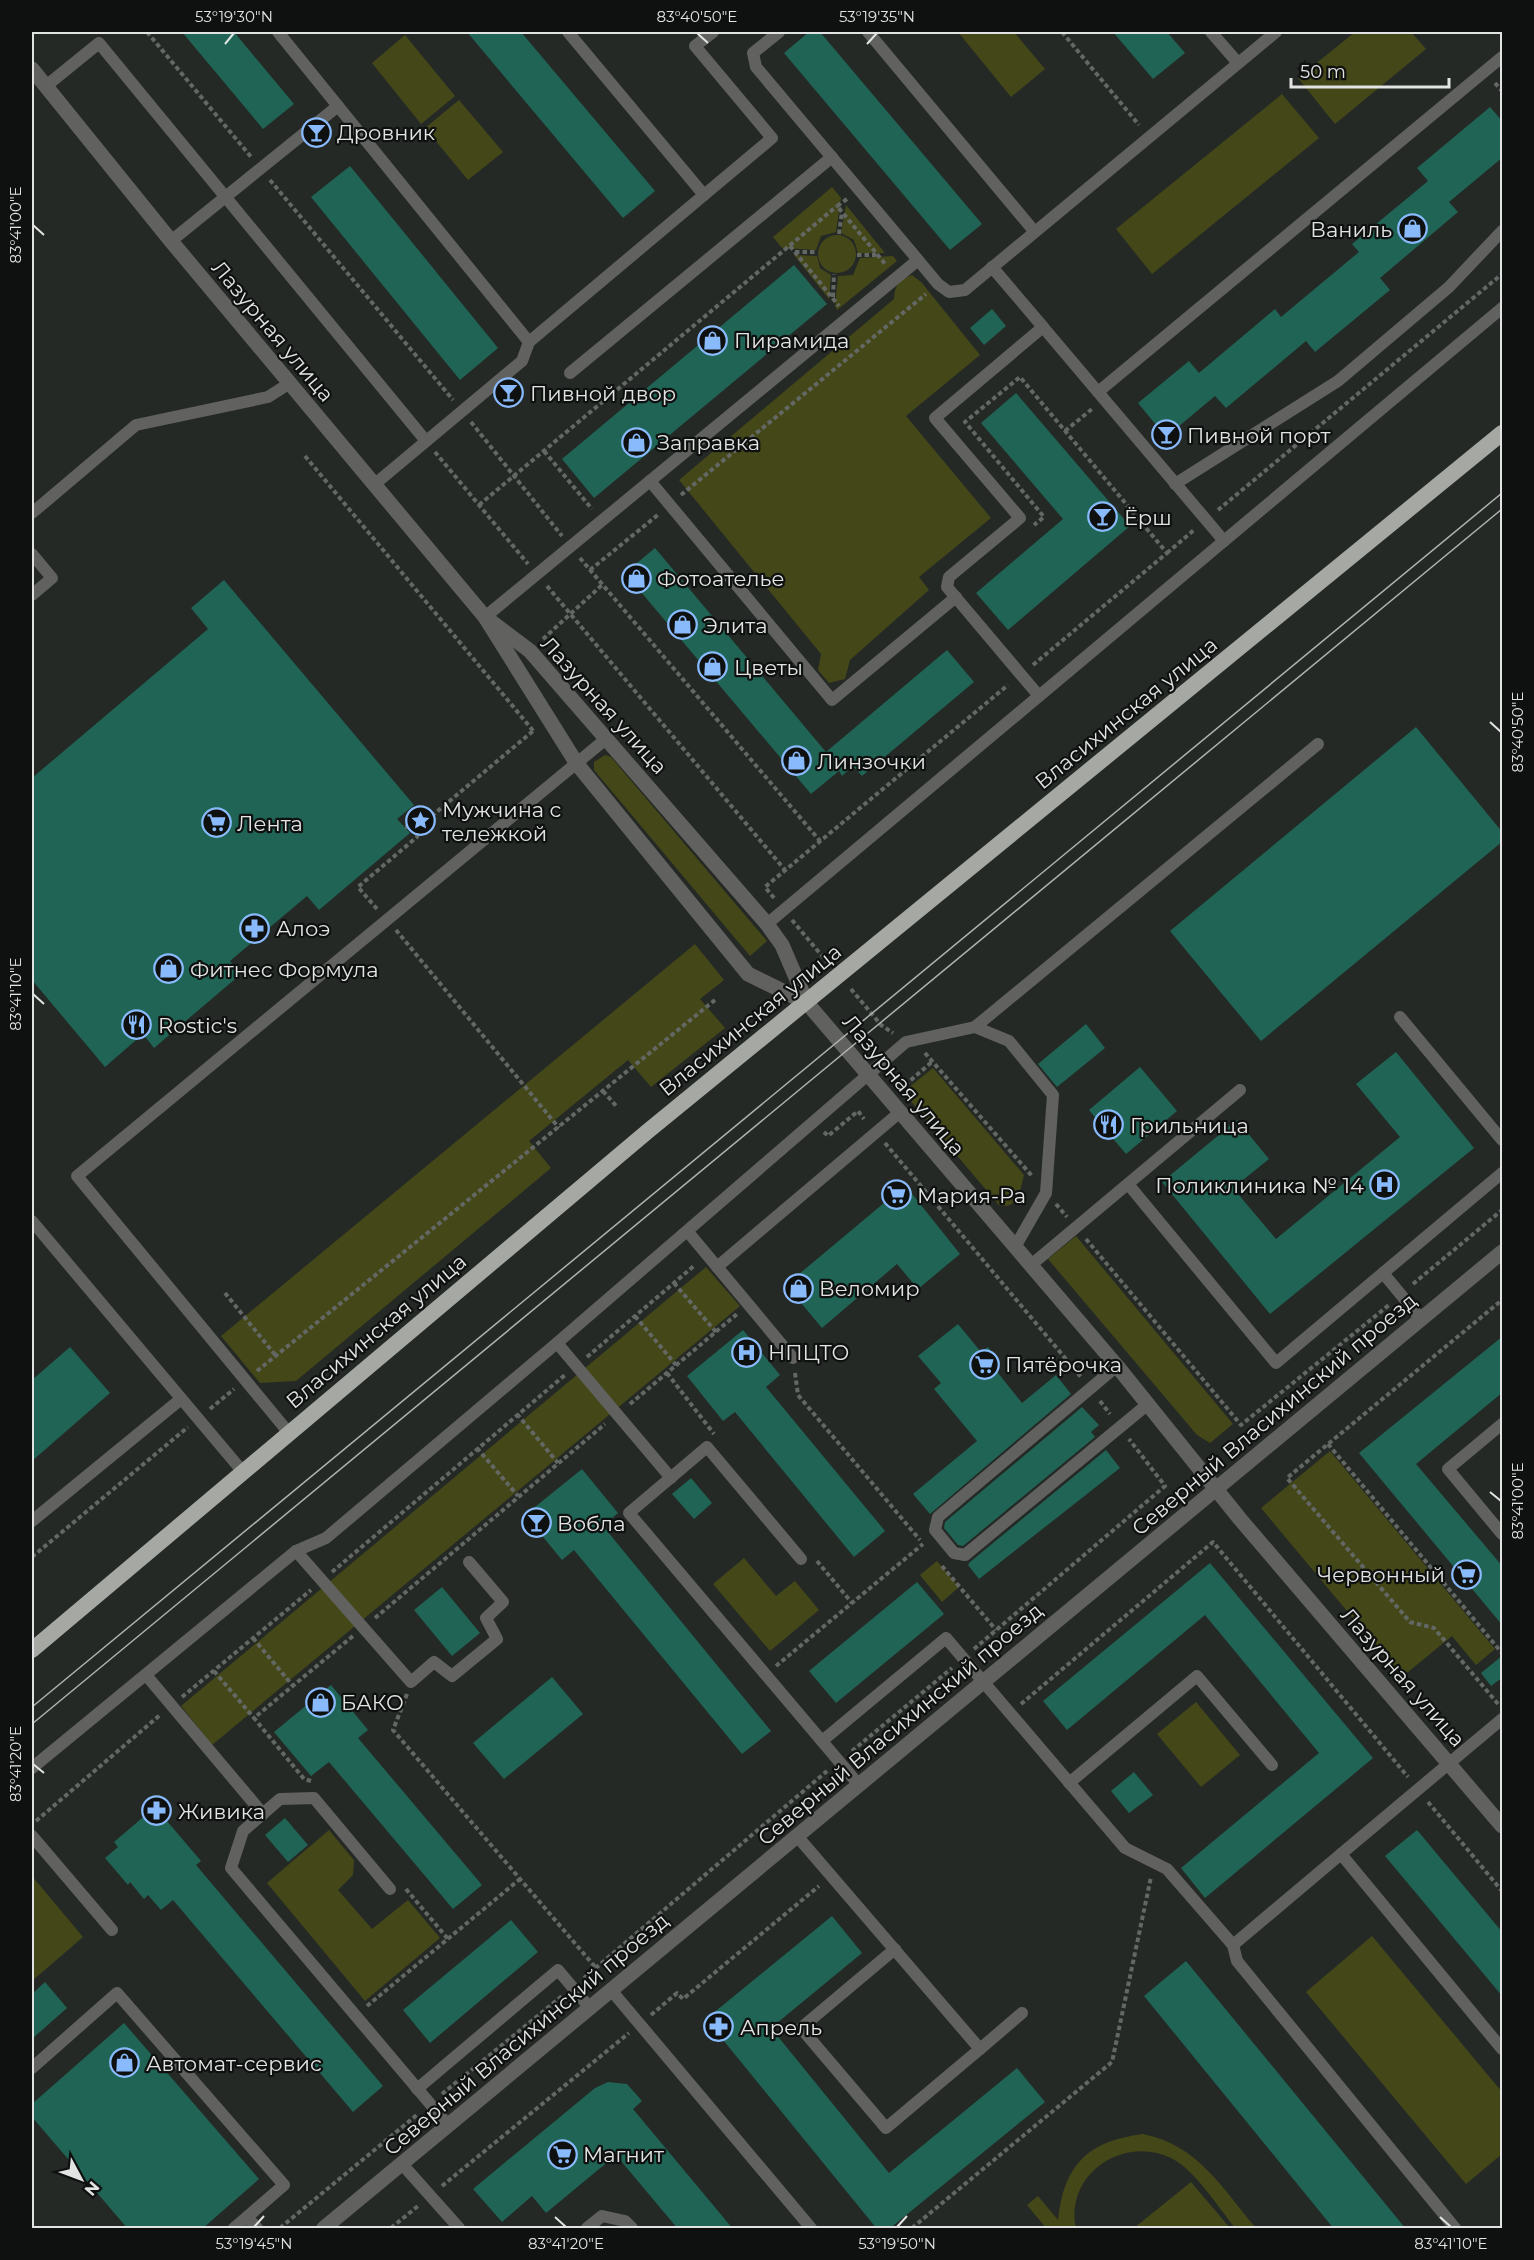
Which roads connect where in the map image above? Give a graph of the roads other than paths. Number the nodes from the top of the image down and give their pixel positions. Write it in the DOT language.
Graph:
graph roads {
  1 [pos="278,32"];
  2 [pos="568,32"];
  3 [pos="713,32"];
  4 [pos="779,32"];
  5 [pos="868,32"];
  6 [pos="1211,32"];
  7 [pos="1276,32"];
  8 [pos="1503,57"];
  9 [pos="1238,63"];
  10 [pos="32,69"];
  11 [pos="46,86"];
  12 [pos="338,106"];
  13 [pos="832,157"];
  14 [pos="704,195"];
  15 [pos="226,197"];
  16 [pos="1034,231"];
  17 [pos="1503,231"];
  18 [pos="171,241"];
  19 [pos="918,260"];
  20 [pos="992,267"];
  21 [pos="1503,308"];
  22 [pos="1043,327"];
  23 [pos="529,342"];
  24 [pos="570,373"];
  25 [pos="290,383"];
  26 [pos="1098,392"];
  27 [pos="1503,433"];
  28 [pos="426,441"];
  29 [pos="650,482"];
  30 [pos="375,484"];
  31 [pos="1175,484"];
  32 [pos="32,513"];
  33 [pos="1224,541"];
  34 [pos="32,554"];
  35 [pos="32,595"];
  36 [pos="956,597"];
  37 [pos="485,617"];
  38 [pos="1039,696"];
  39 [pos="607,738"];
  40 [pos="1318,744"];
  41 [pos="577,764"];
  42 [pos="767,924"];
  43 [pos="807,1003"];
  44 [pos="1400,1017"];
  45 [pos="975,1027"];
  46 [pos="868,1076"];
  47 [pos="1240,1090"];
  48 [pos="899,1113"];
  49 [pos="1503,1140"];
  50 [pos="1503,1173"];
  51 [pos="1128,1184"];
  52 [pos="32,1221"];
  53 [pos="688,1232"];
  54 [pos="1015,1247"];
  55 [pos="1500,1259"];
  56 [pos="1031,1265"];
  57 [pos="717,1267"];
  58 [pos="1383,1273"];
  59 [pos="1421,1319"];
  60 [pos="557,1343"];
  61 [pos="793,1358"];
  62 [pos="1117,1366"];
  63 [pos="181,1399"];
  64 [pos="1148,1404"];
  65 [pos="1503,1424"];
  66 [pos="289,1433"];
  67 [pos="243,1472"];
  68 [pos="671,1478"];
  69 [pos="1216,1489"];
  70 [pos="32,1521"];
  71 [pos="1503,1534"];
  72 [pos="296,1551"];
  73 [pos="801,1559"];
  74 [pos="469,1562"];
  75 [pos="32,1650"];
  76 [pos="146,1675"];
  77 [pos="982,1682"];
  78 [pos="1503,1719"];
  79 [pos="822,1741"];
  80 [pos="1449,1763"];
  81 [pos="1272,1766"];
  82 [pos="32,1768"];
  83 [pos="1069,1783"];
  84 [pos="859,1785"];
  85 [pos="263,1814"];
  86 [pos="1503,1827"];
  87 [pos="32,1836"];
  88 [pos="797,1836"];
  89 [pos="1341,1854"];
  90 [pos="390,1889"];
  91 [pos="112,1930"];
  92 [pos="1233,1945"];
  93 [pos="895,1948"];
  94 [pos="611,1990"];
  95 [pos="590,2008"];
  96 [pos="1022,2013"];
  97 [pos="980,2049"];
  98 [pos="1503,2049"];
  99 [pos="32,2068"];
  100 [pos="417,2089"];
  101 [pos="448,2125"];
  102 [pos="402,2164"];
  103 [pos="247,2217"];
  104 [pos="234,2229"];
  105 [pos="257,2229"];
  106 [pos="324,2229"];
  107 [pos="459,2229"];
  108 [pos="587,2229"];
  109 [pos="632,2229"];
  110 [pos="811,2229"];
  111 [pos="1455,2229"];
  1 -- 12 [label="lane"];
  2 -- 14 [label="lane"];
  3 -- 14 [label="lane"];
  4 -- 13 [label="lane"];
  5 -- 16 [label="lane"];
  6 -- 9 [label="lane"];
  7 -- 9 [label="lane"];
  8 -- 26 [label="lane"];
  9 -- 16 [label="lane"];
  10 -- 11 [label="street, Лазурная улица"];
  11 -- 15 [label="lane"];
  11 -- 18 [label="street, Лазурная улица"];
  12 -- 15 [label="lane"];
  12 -- 23 [label="lane"];
  13 -- 19 [label="lane"];
  13 -- 24 [label="lane"];
  14 -- 23 [label="lane"];
  15 -- 18 [label="lane"];
  15 -- 28 [label="lane"];
  16 -- 20 [label="lane"];
  17 -- 31 [label="lane"];
  18 -- 25 [label="street, Лазурная улица"];
  19 -- 20 [label="lane"];
  19 -- 29 [label="lane"];
  20 -- 22 [label="lane"];
  21 -- 33 [label="lane"];
  22 -- 26 [label="lane"];
  22 -- 36 [label="lane"];
  23 -- 28 [label="lane"];
  25 -- 30 [label="street, Лазурная улица"];
  25 -- 32 [label="lane"];
  26 -- 31 [label="lane"];
  27 -- 43 [label="highway, Власихинская улица"];
  28 -- 30 [label="lane"];
  29 -- 36 [label="lane"];
  29 -- 37 [label="lane"];
  30 -- 37 [label="street, Лазурная улица"];
  31 -- 33 [label="lane"];
  33 -- 38 [label="lane"];
  34 -- 35 [label="lane"];
  36 -- 38 [label="lane"];
  37 -- 39 [label="street, Лазурная улица"];
  37 -- 41 [label="street, Лазурная улица"];
  38 -- 42 [label="lane"];
  39 -- 41 [label="lane"];
  39 -- 42 [label="street, Лазурная улица"];
  40 -- 45 [label="lane"];
  41 -- 43 [label="street, Лазурная улица"];
  41 -- 66 [label="lane"];
  42 -- 43 [label="street, Лазурная улица"];
  43 -- 46 [label="street, Лазурная улица"];
  43 -- 66 [label="highway, Власихинская улица"];
  44 -- 49 [label="lane"];
  45 -- 46 [label="lane"];
  45 -- 54 [label="lane"];
  46 -- 48 [label="street, Лазурная улица"];
  46 -- 53 [label="lane"];
  47 -- 51 [label="lane"];
  48 -- 54 [label="street, Лазурная улица"];
  48 -- 57 [label="lane"];
  50 -- 58 [label="lane"];
  51 -- 56 [label="lane"];
  51 -- 58 [label="lane"];
  52 -- 63 [label="lane"];
  53 -- 57 [label="lane"];
  53 -- 60 [label="lane"];
  54 -- 56 [label="street, Лазурная улица"];
  55 -- 59 [label="street, Северный Власихинский проезд"];
  56 -- 62 [label="street, Лазурная улица"];
  57 -- 61 [label="lane"];
  58 -- 59 [label="lane"];
  59 -- 69 [label="street, Северный Власихинский проезд"];
  60 -- 68 [label="lane"];
  60 -- 72 [label="lane"];
  62 -- 64 [label="street, Лазурная улица"];
  62 -- 64 [label="lane"];
  63 -- 67 [label="lane"];
  63 -- 70 [label="lane"];
  64 -- 69 [label="street, Лазурная улица"];
  65 -- 71 [label="lane"];
  66 -- 67 [label="highway, Власихинская улица"];
  67 -- 75 [label="highway, Власихинская улица"];
  68 -- 73 [label="lane"];
  68 -- 79 [label="lane"];
  69 -- 77 [label="street, Северный Власихинский проезд"];
  69 -- 80 [label="street, Лазурная улица"];
  72 -- 74 [label="lane"];
  72 -- 76 [label="lane"];
  76 -- 82 [label="lane"];
  76 -- 85 [label="lane"];
  77 -- 79 [label="lane"];
  77 -- 83 [label="lane"];
  77 -- 84 [label="street, Северный Власихинский проезд"];
  78 -- 80 [label="lane"];
  79 -- 84 [label="lane"];
  80 -- 86 [label="street, Лазурная улица"];
  80 -- 89 [label="lane"];
  81 -- 83 [label="lane"];
  83 -- 92 [label="lane"];
  84 -- 88 [label="street, Северный Власихинский проезд"];
  85 -- 90 [label="lane"];
  85 -- 100 [label="lane"];
  87 -- 91 [label="lane"];
  88 -- 93 [label="lane"];
  88 -- 94 [label="street, Северный Власихинский проезд"];
  89 -- 92 [label="lane"];
  89 -- 98 [label="lane"];
  92 -- 111 [label="lane"];
  93 -- 97 [label="lane"];
  93 -- 97 [label="lane"];
  94 -- 95 [label="street, Северный Власихинский проезд"];
  94 -- 110 [label="lane"];
  95 -- 100 [label="lane"];
  95 -- 101 [label="street, Северный Власихинский проезд"];
  96 -- 97 [label="lane"];
  99 -- 103 [label="lane"];
  100 -- 101 [label="lane"];
  101 -- 102 [label="street, Северный Власихинский проезд"];
  102 -- 106 [label="street, Северный Власихинский проезд"];
  102 -- 107 [label="lane"];
  103 -- 104 [label="lane"];
  103 -- 105 [label="lane"];
  108 -- 109 [label="lane"];
}
